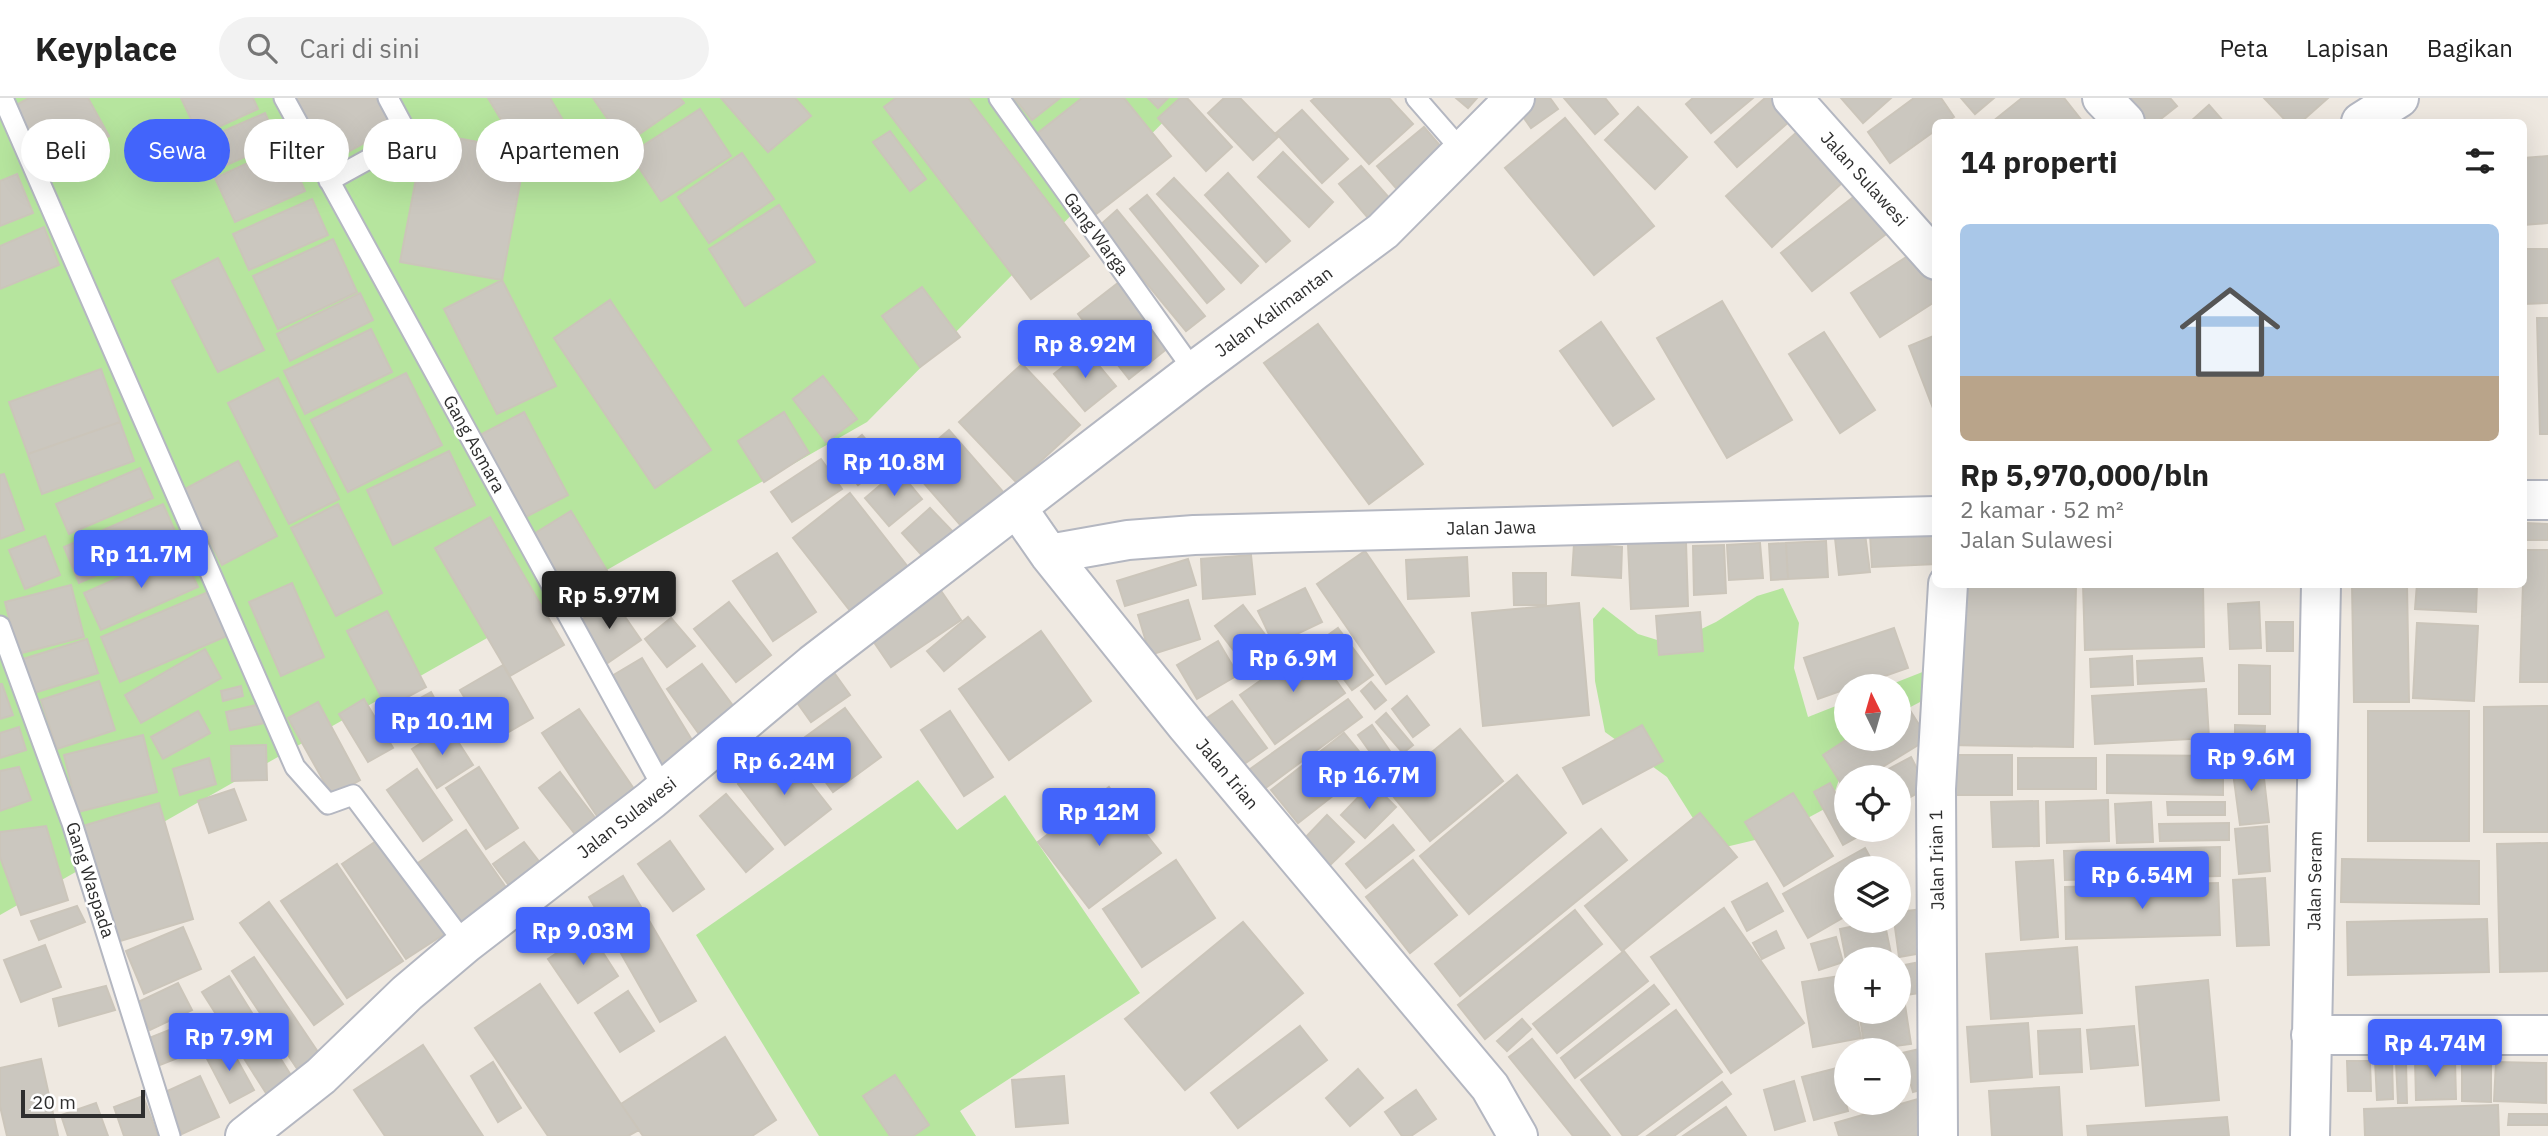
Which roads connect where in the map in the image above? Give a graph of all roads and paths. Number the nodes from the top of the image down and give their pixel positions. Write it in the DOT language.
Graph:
graph roads {
  1 [pos="3,98"];
  2 [pos="284,98"];
  3 [pos="388,98"];
  4 [pos="999,98"];
  5 [pos="1416,98"];
  6 [pos="1515,98"];
  7 [pos="1792,98"];
  8 [pos="2102,98"];
  9 [pos="2399,98"];
  10 [pos="295,119"];
  11 [pos="2122,119"];
  12 [pos="2366,119"];
  13 [pos="1464,153"];
  14 [pos="349,170"];
  15 [pos="330,182"];
  16 [pos="1932,256"];
  17 [pos="1194,371"];
  18 [pos="2548,499"];
  19 [pos="2527,500"];
  20 [pos="1017,508"];
  21 [pos="1932,516"];
  22 [pos="1049,554"];
  23 [pos="1948,588"];
  24 [pos="2320,588"];
  25 [pos="0,626"];
  26 [pos="664,790"];
  27 [pos="465,944"];
  28 [pos="2311,1035"];
  29 [pos="2548,1035"];
  30 [pos="170,1136"];
  31 [pos="245,1136"];
  32 [pos="1518,1136"];
  33 [pos="1938,1136"];
  34 [pos="2310,1136"];
  1 -- 27 [label="lane"];
  2 -- 10 [label="lane, Gang Asmara"];
  3 -- 14 [label="lane"];
  4 -- 17 [label="lane, Gang Warga"];
  5 -- 13 [label="lane"];
  6 -- 13 [label="street, Jalan Kalimantan"];
  7 -- 16 [label="street, Jalan Sulawesi"];
  8 -- 11 [label="street"];
  9 -- 12 [label="street"];
  13 -- 17 [label="street, Jalan Kalimantan"];
  15 -- 26 [label="lane, Gang Asmara"];
  17 -- 20 [label="street, Jalan Kalimantan"];
  18 -- 19 [label="street"];
  20 -- 22 [label="street, Jalan Irian"];
  20 -- 26 [label="street, Jalan Sulawesi"];
  21 -- 22 [label="street, Jalan Jawa"];
  22 -- 32 [label="street, Jalan Irian"];
  23 -- 33 [label="street, Jalan Irian 1"];
  24 -- 28 [label="street, Jalan Seram"];
  25 -- 30 [label="lane, Gang Waspada"];
  26 -- 27 [label="street, Jalan Sulawesi"];
  27 -- 31 [label="street, Jalan Sulawesi"];
  28 -- 29 [label="street"];
  28 -- 34 [label="street, Jalan Seram"];
}
